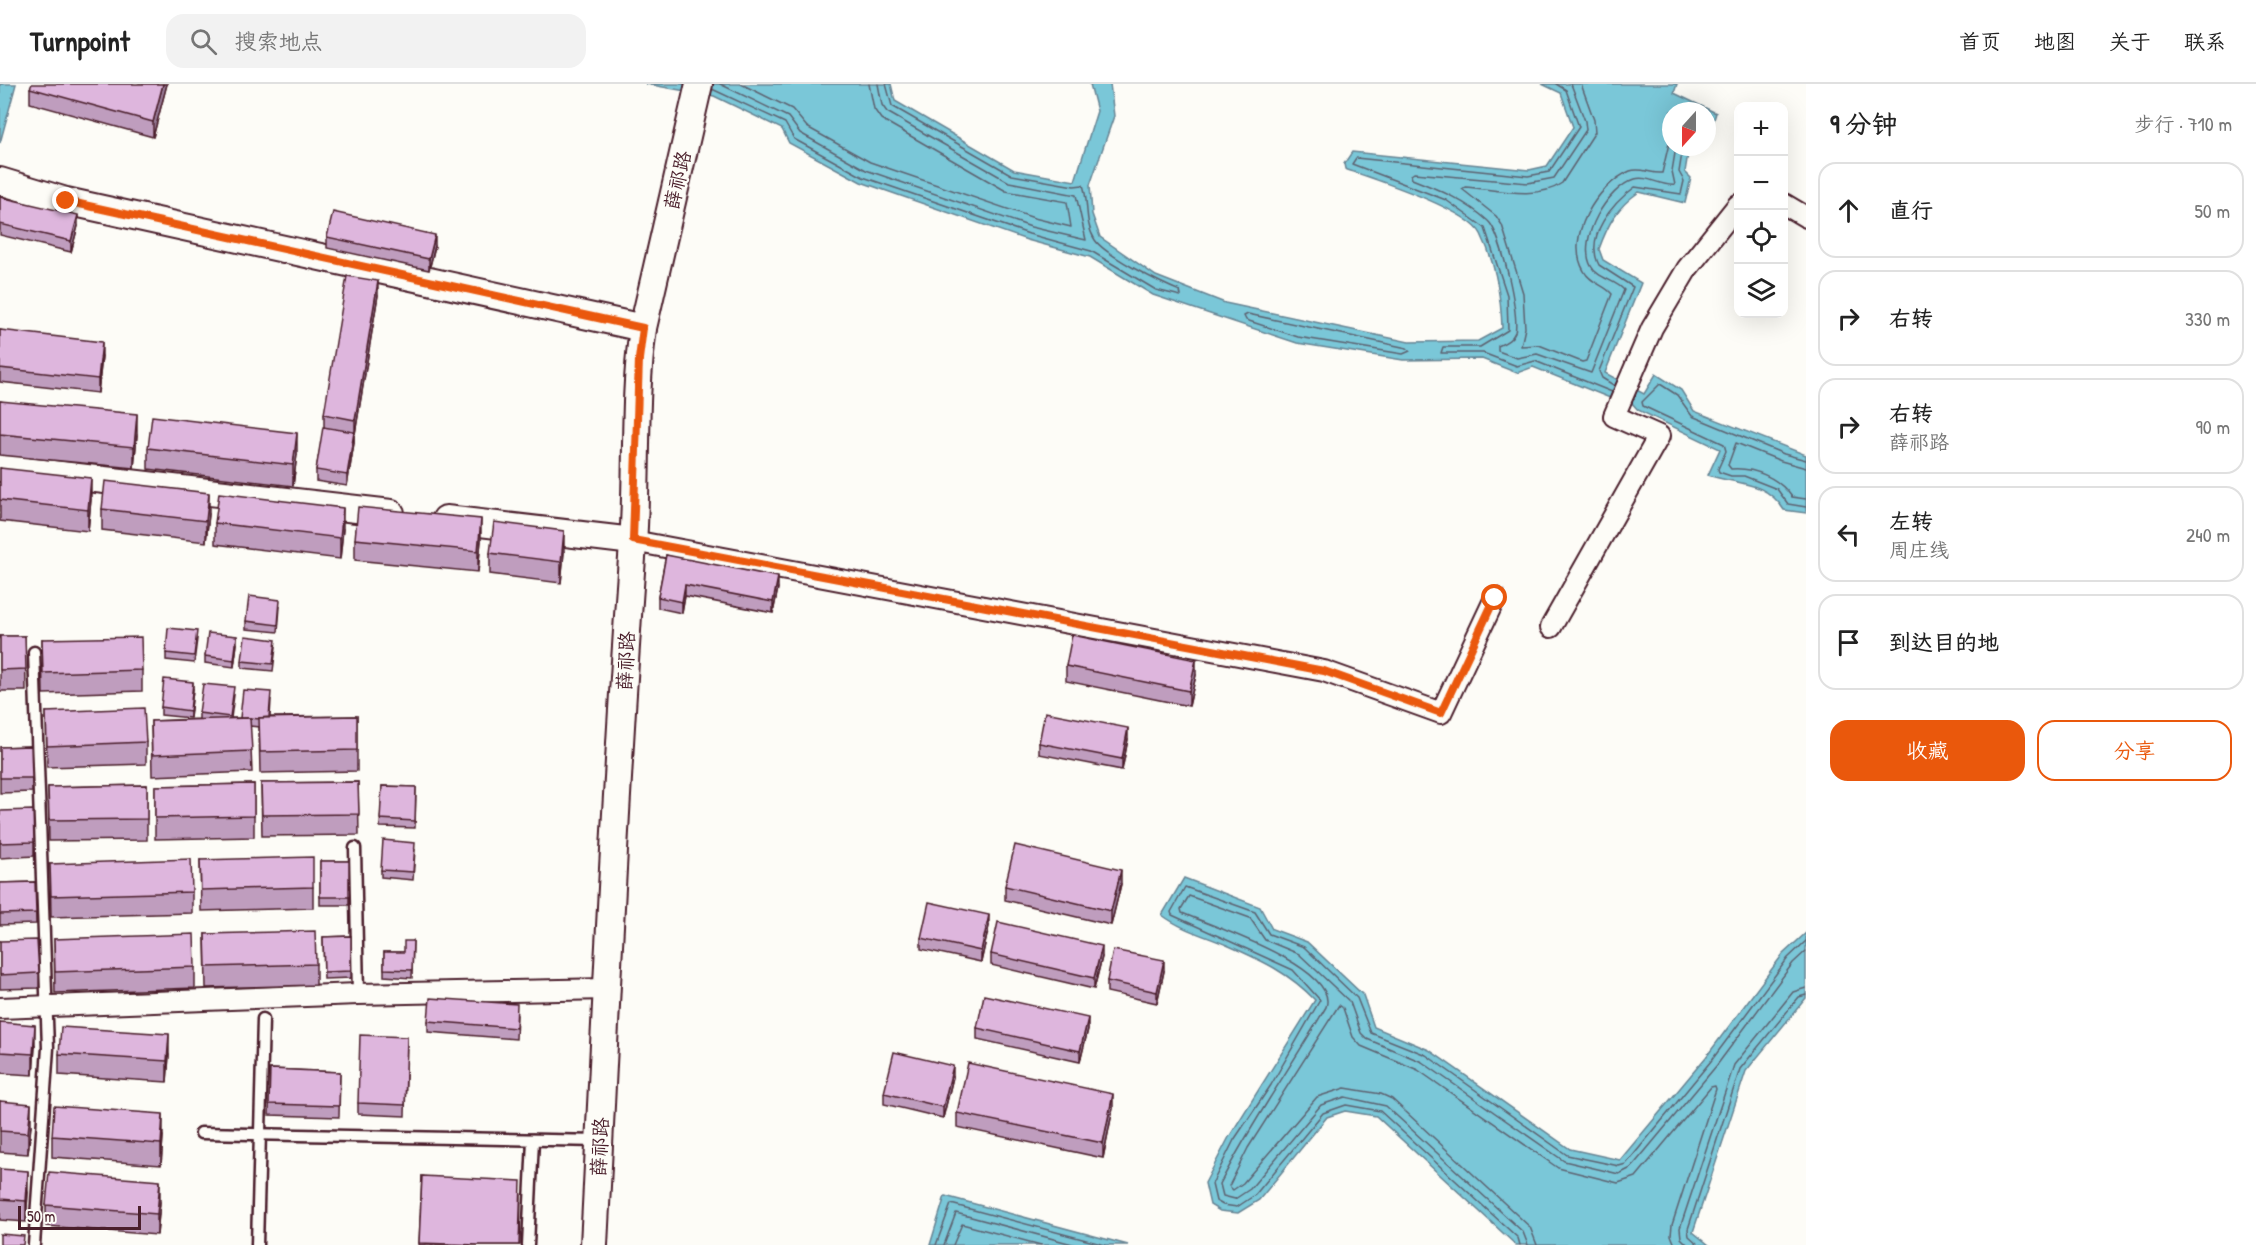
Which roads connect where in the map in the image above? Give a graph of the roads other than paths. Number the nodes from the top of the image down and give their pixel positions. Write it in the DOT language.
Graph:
graph roads {
  1 [pos="699,84"];
  2 [pos="0,181"];
  3 [pos="1788,206"];
  4 [pos="1734,210"];
  5 [pos="1806,217"];
  6 [pos="643,328"];
  7 [pos="0,468"];
  8 [pos="633,540"];
  9 [pos="1495,598"];
  10 [pos="1551,627"];
  11 [pos="34,652"];
  12 [pos="355,849"];
  13 [pos="607,989"];
  14 [pos="358,994"];
  15 [pos="47,1006"];
  16 [pos="0,1008"];
  17 [pos="263,1019"];
  18 [pos="201,1133"];
  19 [pos="260,1134"];
  20 [pos="533,1140"];
  21 [pos="599,1141"];
  22 [pos="34,1245"];
  23 [pos="257,1245"];
  24 [pos="528,1245"];
  25 [pos="594,1245"];
  1 -- 6 [label="street, 薛祁路"];
  2 -- 6 [label="street"];
  3 -- 5 [label="street"];
  4 -- 10 [label="street"];
  6 -- 8 [label="street, 薛祁路"];
  7 -- 8 [label="street"];
  8 -- 9 [label="street"];
  8 -- 13 [label="street, 薛祁路"];
  11 -- 15 [label="lane"];
  12 -- 14 [label="lane"];
  13 -- 14 [label="street"];
  13 -- 21 [label="street, 薛祁路"];
  14 -- 15 [label="street"];
  15 -- 16 [label="street"];
  15 -- 22 [label="lane"];
  17 -- 19 [label="lane"];
  18 -- 19 [label="lane"];
  19 -- 20 [label="lane"];
  19 -- 23 [label="lane"];
  20 -- 21 [label="lane"];
  20 -- 24 [label="lane"];
  21 -- 25 [label="street, 薛祁路"];
}
